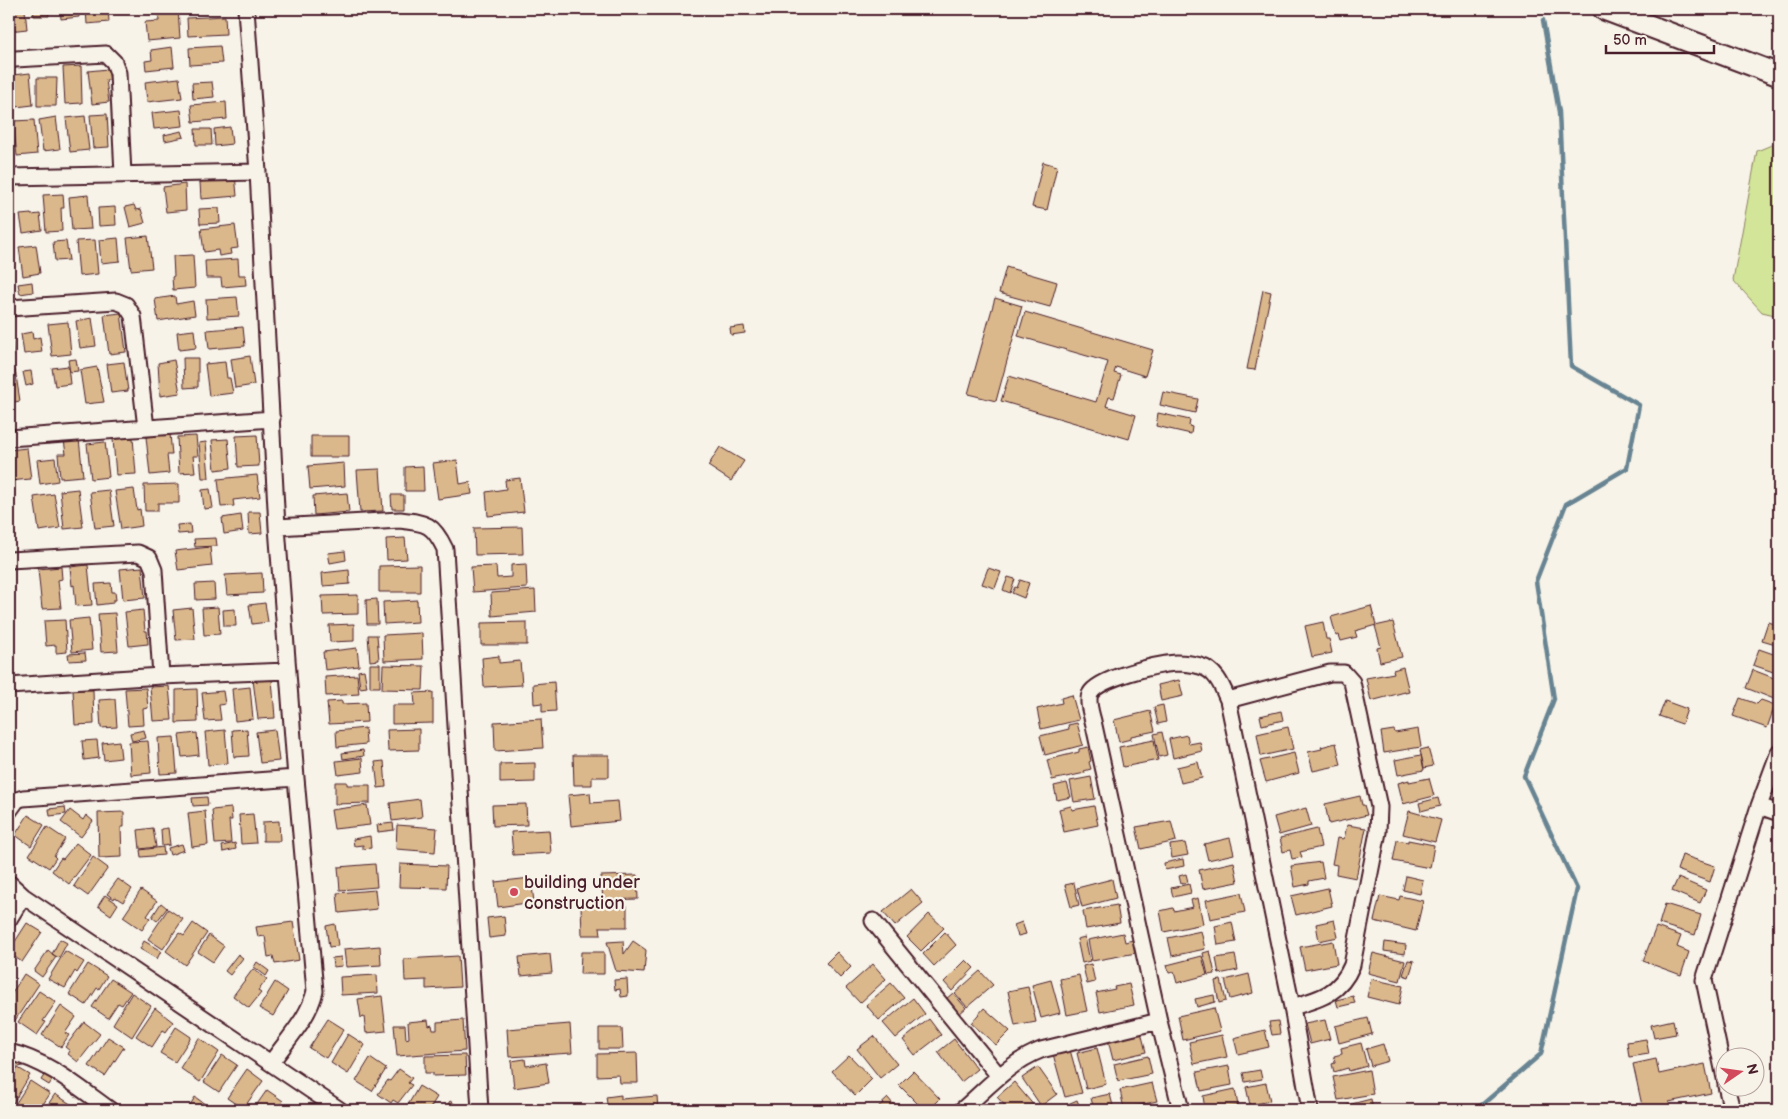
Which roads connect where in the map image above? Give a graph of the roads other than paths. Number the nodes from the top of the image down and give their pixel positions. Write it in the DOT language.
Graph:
graph roads {
  1 [pos="246,9"];
  2 [pos="1604,9"];
  3 [pos="9,61"];
  4 [pos="1779,75"];
  5 [pos="258,172"];
  6 [pos="123,174"];
  7 [pos="9,177"];
  8 [pos="9,308"];
  9 [pos="272,419"];
  10 [pos="146,428"];
  11 [pos="9,438"];
  12 [pos="277,527"];
  13 [pos="9,560"];
  14 [pos="288,671"];
  15 [pos="161,676"];
  16 [pos="9,686"];
  17 [pos="1228,700"];
  18 [pos="1779,752"];
  19 [pos="296,778"];
  20 [pos="1759,806"];
  21 [pos="9,811"];
  22 [pos="1779,814"];
  23 [pos="9,882"];
  24 [pos="23,896"];
  25 [pos="9,918"];
  26 [pos="873,922"];
  27 [pos="1292,1007"];
  28 [pos="1159,1020"];
  29 [pos="1718,1046"];
  30 [pos="9,1052"];
  31 [pos="271,1062"];
  32 [pos="999,1076"];
  33 [pos="1729,1096"];
  34 [pos="110,1110"];
  35 [pos="340,1110"];
  36 [pos="480,1110"];
  37 [pos="962,1110"];
  38 [pos="1181,1110"];
  39 [pos="1310,1110"];
  40 [pos="1732,1110"];
  1 -- 5 [label="street"];
  2 -- 4 [label="street"];
  3 -- 6 [label="street"];
  5 -- 6 [label="street"];
  5 -- 9 [label="street"];
  6 -- 7 [label="street"];
  8 -- 10 [label="street"];
  9 -- 10 [label="street"];
  9 -- 12 [label="street"];
  10 -- 11 [label="street"];
  12 -- 14 [label="street"];
  12 -- 36 [label="street"];
  13 -- 15 [label="street"];
  14 -- 15 [label="street"];
  14 -- 19 [label="street"];
  15 -- 16 [label="street"];
  17 -- 27 [label="street"];
  17 -- 27 [label="street"];
  17 -- 28 [label="street"];
  18 -- 20 [label="street"];
  19 -- 21 [label="street"];
  19 -- 31 [label="street"];
  20 -- 22 [label="street"];
  20 -- 29 [label="street"];
  23 -- 24 [label="street"];
  24 -- 25 [label="street"];
  24 -- 31 [label="street"];
  26 -- 32 [label="street"];
  27 -- 39 [label="street"];
  28 -- 32 [label="street"];
  28 -- 38 [label="street"];
  30 -- 34 [label="street"];
  31 -- 35 [label="street"];
  32 -- 37 [label="street"];
  33 -- 40 [label="street"];
}
